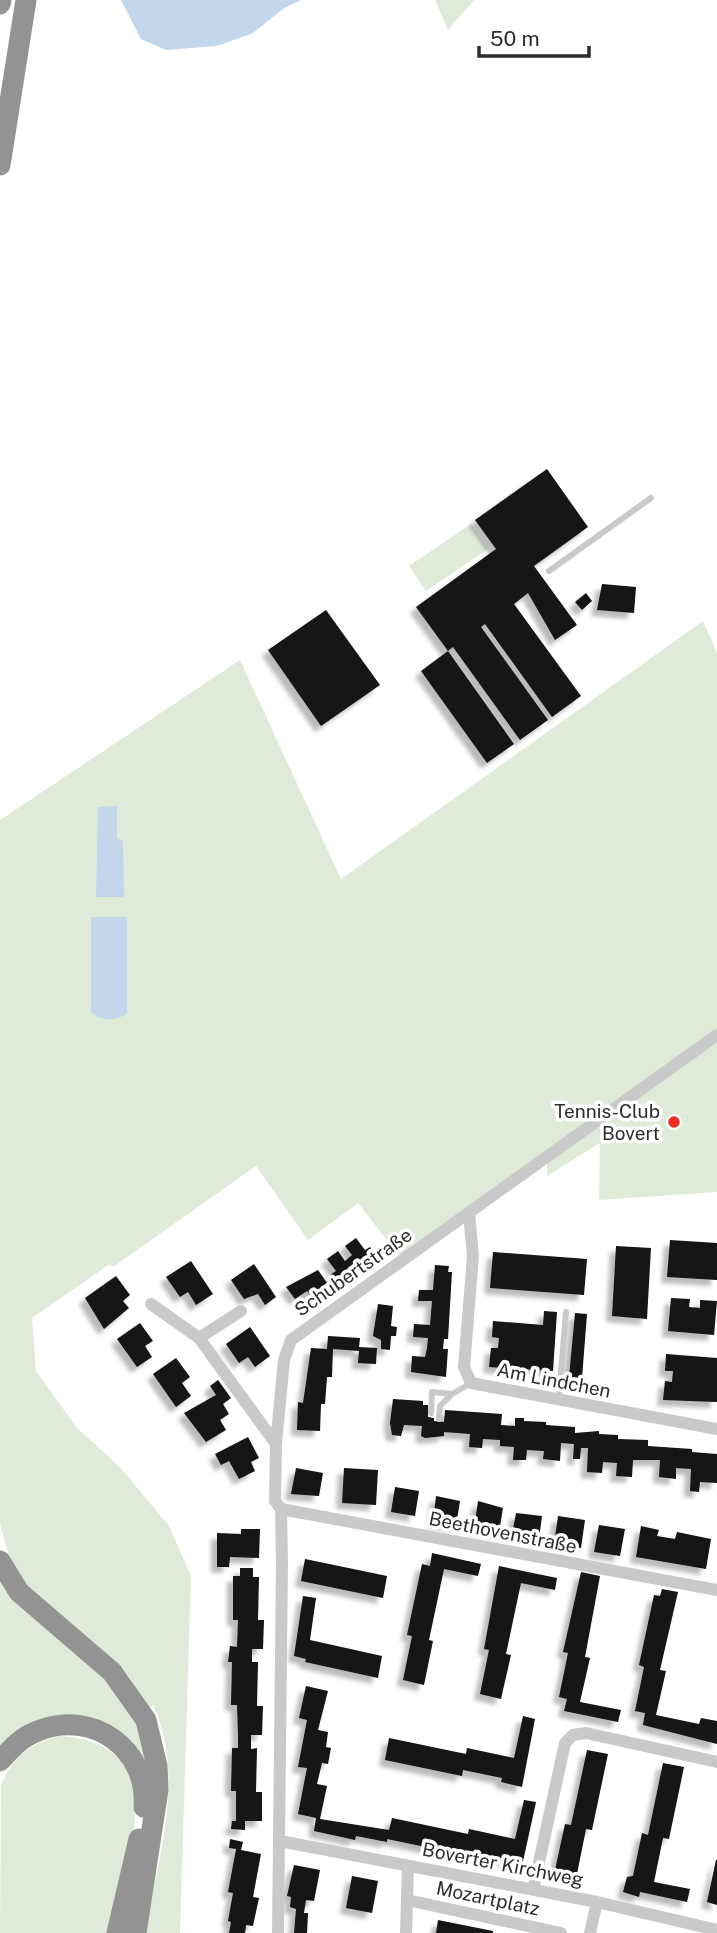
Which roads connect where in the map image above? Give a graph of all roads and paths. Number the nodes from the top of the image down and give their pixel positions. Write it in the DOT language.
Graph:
graph roads {
  1 [pos="26,0"];
  2 [pos="0,166"];
  3 [pos="651,498"];
  4 [pos="549,571"];
  5 [pos="717,1035"];
  6 [pos="469,1213"];
  7 [pos="151,1304"];
  8 [pos="241,1311"];
  9 [pos="566,1312"];
  10 [pos="199,1338"];
  11 [pos="471,1383"];
  12 [pos="452,1394"];
  13 [pos="558,1400"];
  14 [pos="431,1413"];
  15 [pos="439,1419"];
  16 [pos="717,1429"];
  17 [pos="276,1444"];
  18 [pos="281,1509"];
  19 [pos="0,1561"];
  20 [pos="717,1590"];
  21 [pos="0,1762"];
  22 [pos="717,1762"];
  23 [pos="280,1841"];
  24 [pos="408,1866"];
  25 [pos="533,1890"];
  26 [pos="407,1900"];
  27 [pos="597,1902"];
  28 [pos="717,1930"];
  29 [pos="117,1933"];
  30 [pos="136,1933"];
  31 [pos="278,1933"];
  32 [pos="406,1933"];
  33 [pos="561,1933"];
  34 [pos="590,1933"];
  1 -- 2 [label="highway"];
  3 -- 4 [label="lane"];
  5 -- 6 [label="street, Schubertstraße"];
  6 -- 11 [label="street, Am Lindchen"];
  6 -- 17 [label="street, Schubertstraße"];
  7 -- 10 [label="street"];
  8 -- 10 [label="street"];
  9 -- 13 [label="lane"];
  10 -- 17 [label="street"];
  11 -- 12 [label="lane"];
  11 -- 13 [label="street, Am Lindchen"];
  12 -- 14 [label="lane"];
  12 -- 15 [label="lane"];
  13 -- 16 [label="street, Am Lindchen"];
  17 -- 18 [label="street, Schubertstraße"];
  18 -- 20 [label="street, Beethovenstraße"];
  18 -- 23 [label="street, Schubertstraße"];
  19 -- 30 [label="highway"];
  21 -- 29 [label="highway"];
  22 -- 25 [label="street"];
  23 -- 24 [label="street, Boverter Kirchweg"];
  23 -- 31 [label="street, Schubertstraße"];
  24 -- 25 [label="street, Boverter Kirchweg"];
  24 -- 26 [label="street"];
  25 -- 27 [label="street, Boverter Kirchweg"];
  26 -- 32 [label="street"];
  26 -- 33 [label="street, Mozartplatz"];
  27 -- 28 [label="street, Boverter Kirchweg"];
  27 -- 34 [label="street"];
}
